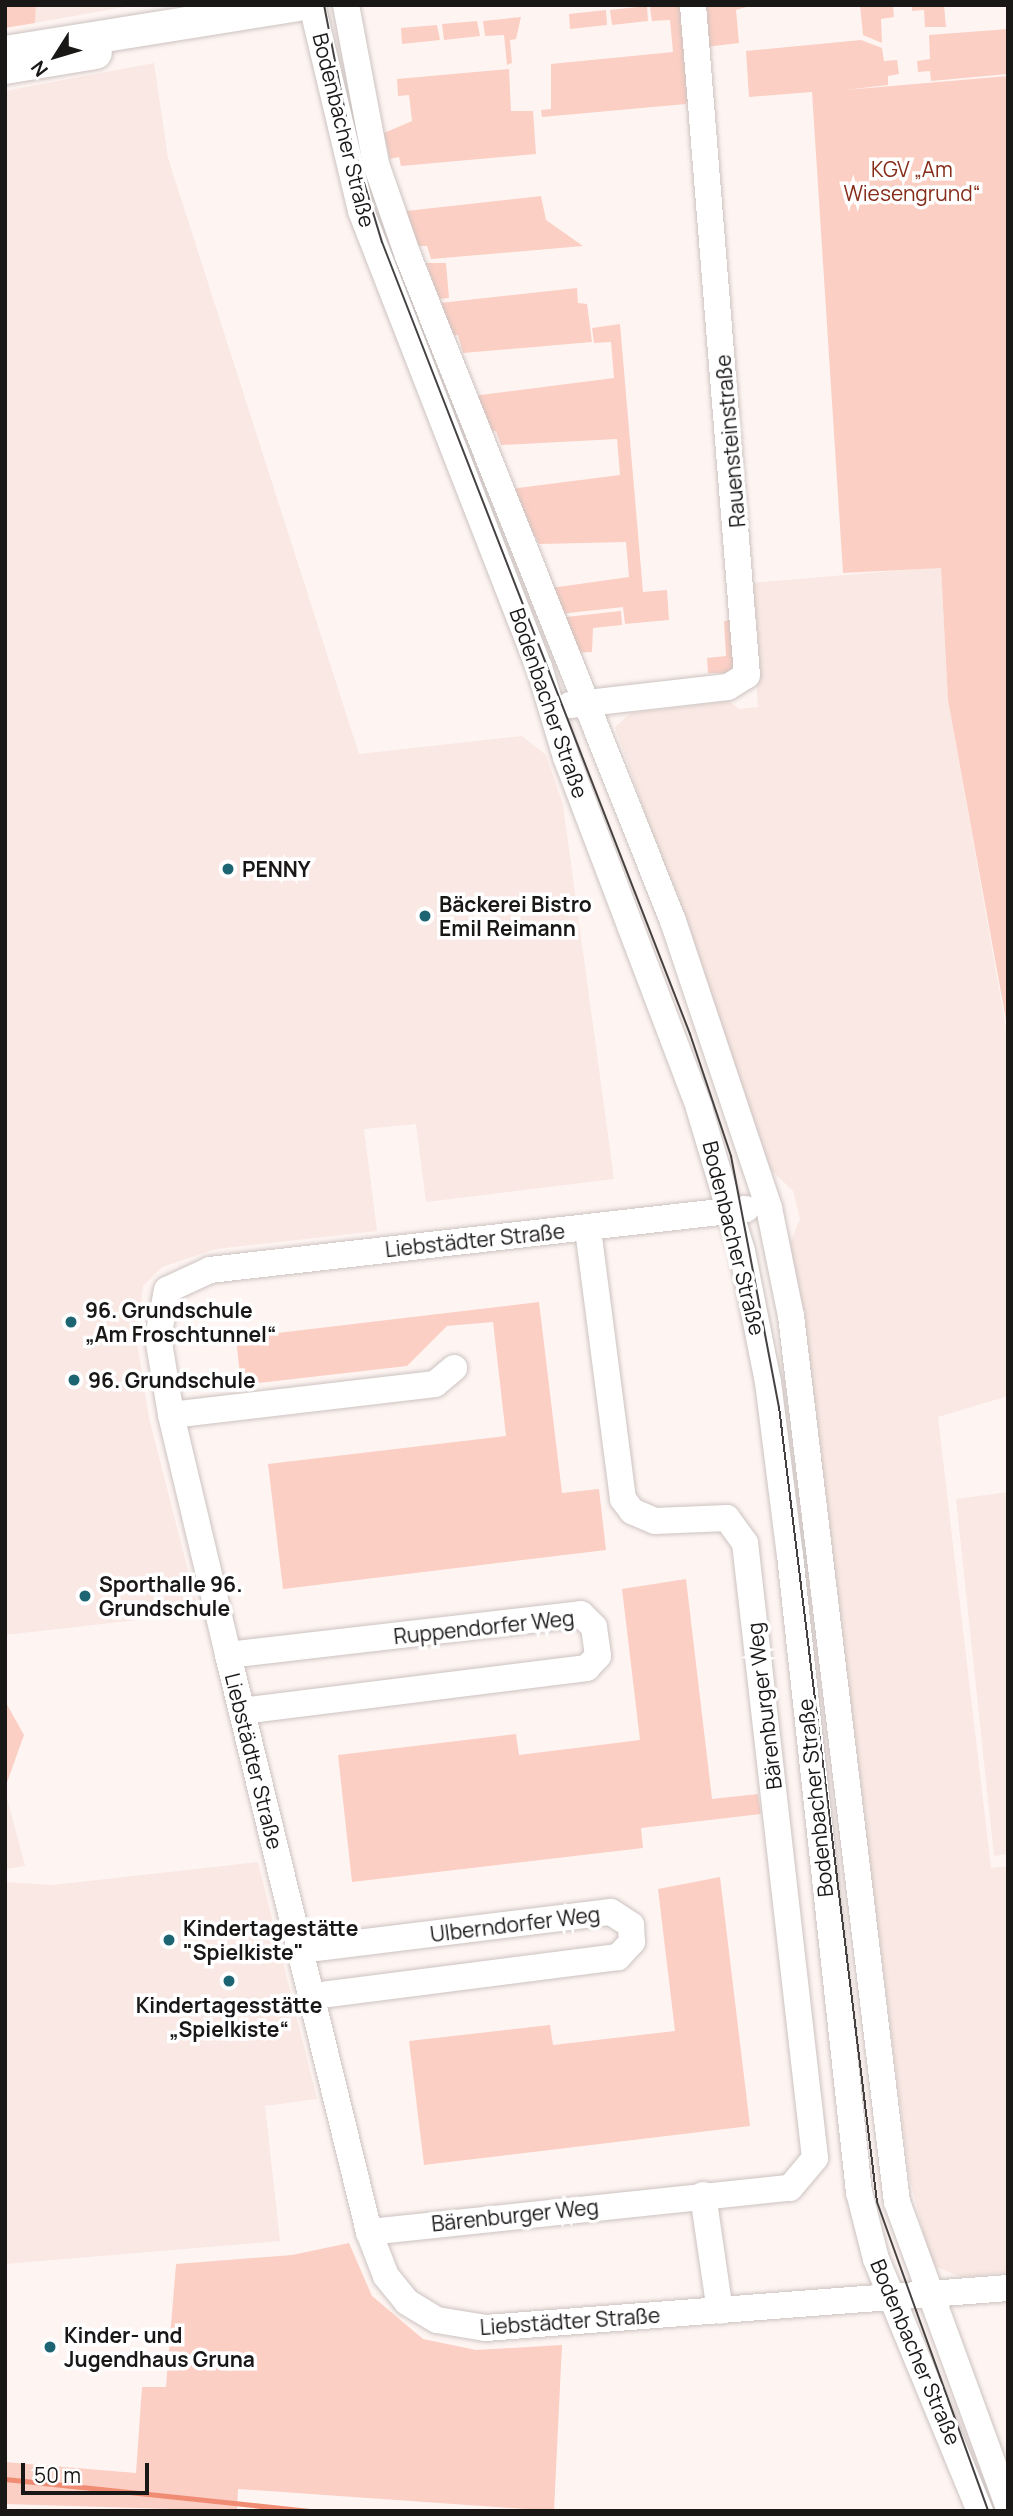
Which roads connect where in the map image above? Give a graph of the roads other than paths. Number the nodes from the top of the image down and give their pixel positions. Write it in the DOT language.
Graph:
graph roads {
  1 [pos="298,5"];
  2 [pos="312,5"];
  3 [pos="346,5"];
  4 [pos="693,5"];
  5 [pos="150,32"];
  6 [pos="5,52"];
  7 [pos="5,68"];
  8 [pos="587,702"];
  9 [pos="551,708"];
  10 [pos="769,1208"];
  11 [pos="730,1209"];
  12 [pos="588,1228"];
  13 [pos="454,1368"];
  14 [pos="170,1415"];
  15 [pos="228,1656"];
  16 [pos="242,1711"];
  17 [pos="300,1950"];
  18 [pos="312,1996"];
  19 [pos="703,2194"];
  20 [pos="369,2232"];
  21 [pos="1008,2288"];
  22 [pos="928,2297"];
  23 [pos="894,2300"];
  24 [pos="720,2311"];
  25 [pos="1008,2506"];
  26 [pos="980,2511"];
  1 -- 5 [label="main road"];
  2 -- 9 [label="street, Bodenbacher Straße"];
  3 -- 8 [label="street, Bodenbacher Straße"];
  4 -- 8 [label="street, Rauensteinstraße"];
  5 -- 6 [label="main road"];
  5 -- 7 [label="main road"];
  8 -- 9 [label="street, Rauensteinstraße"];
  8 -- 10 [label="street, Bodenbacher Straße"];
  9 -- 11 [label="street, Bodenbacher Straße"];
  10 -- 11 [label="street, Liebstädter Straße"];
  10 -- 22 [label="street, Bodenbacher Straße"];
  11 -- 12 [label="street, Liebstädter Straße"];
  11 -- 23 [label="street, Bodenbacher Straße"];
  12 -- 14 [label="street, Liebstädter Straße"];
  12 -- 19 [label="street, Bärenburger Weg"];
  13 -- 14 [label="street"];
  14 -- 15 [label="street, Liebstädter Straße"];
  15 -- 16 [label="street, Liebstädter Straße"];
  15 -- 16 [label="street, Ruppendorfer Weg"];
  16 -- 17 [label="street, Liebstädter Straße"];
  17 -- 18 [label="street, Liebstädter Straße"];
  17 -- 18 [label="street, Ulberndorfer Weg"];
  18 -- 20 [label="street, Liebstädter Straße"];
  19 -- 20 [label="street, Bärenburger Weg"];
  19 -- 24 [label="street"];
  20 -- 24 [label="street, Liebstädter Straße"];
  21 -- 22 [label="street, Liebstädter Straße"];
  22 -- 23 [label="street, Liebstädter Straße"];
  22 -- 25 [label="street, Bodenbacher Straße"];
  23 -- 24 [label="street, Liebstädter Straße"];
  23 -- 26 [label="street, Bodenbacher Straße"];
}
